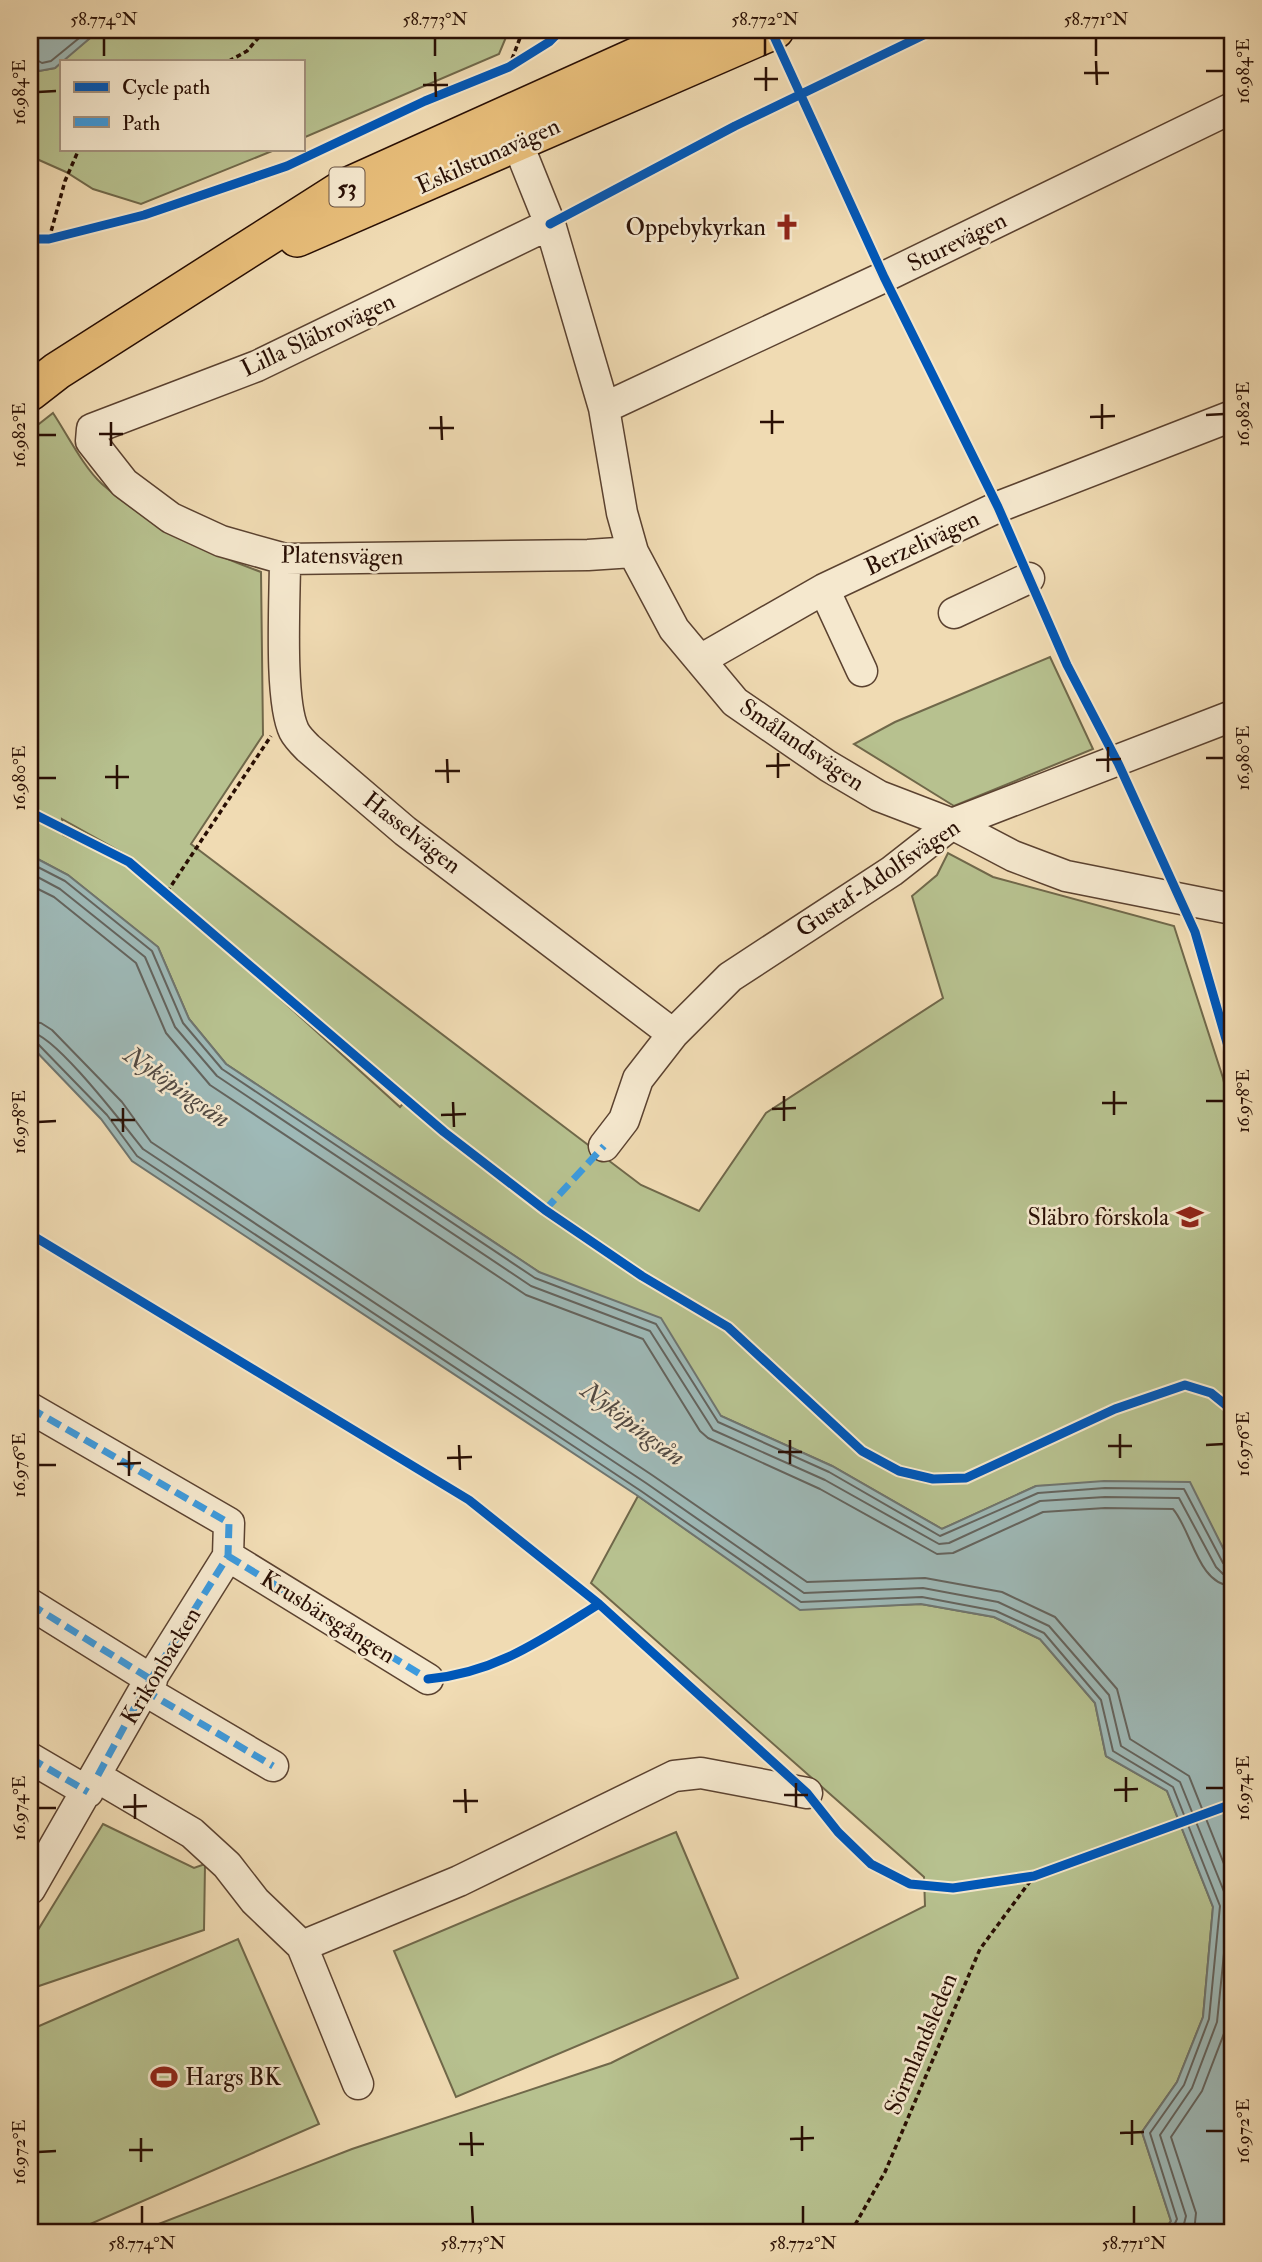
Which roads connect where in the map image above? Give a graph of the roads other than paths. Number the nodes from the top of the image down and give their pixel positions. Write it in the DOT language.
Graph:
graph roads {
  1 [pos="695,30"];
  2 [pos="775,30"];
  3 [pos="1232,108"];
  4 [pos="513,129"];
  5 [pos="550,223"];
  6 [pos="30,392"];
  7 [pos="604,408"];
  8 [pos="1232,416"];
  9 [pos="91,441"];
  10 [pos="633,552"];
  11 [pos="285,559"];
  12 [pos="1029,578"];
  13 [pos="824,589"];
  14 [pos="954,613"];
  15 [pos="700,660"];
  16 [pos="862,671"];
  17 [pos="1232,716"];
  18 [pos="952,824"];
  19 [pos="1232,909"];
  20 [pos="673,1034"];
  21 [pos="604,1146"];
  22 [pos="30,1408"];
  23 [pos="228,1556"];
  24 [pos="30,1604"];
  25 [pos="428,1678"];
  26 [pos="148,1685"];
  27 [pos="30,1758"];
  28 [pos="273,1766"];
  29 [pos="93,1784"];
  30 [pos="807,1793"];
  31 [pos="30,1889"];
  32 [pos="302,1946"];
  33 [pos="358,2084"];
  1 -- 4 [label="main road, Eskilstunavägen / 53"];
  2 -- 4 [label="main road, Eskilstunavägen / 53"];
  3 -- 7 [label="street, Sturevägen"];
  4 -- 5 [label="street, Smålandsvägen"];
  4 -- 6 [label="main road, Eskilstunavägen / 53"];
  5 -- 7 [label="street, Smålandsvägen"];
  5 -- 9 [label="street, Lilla Släbrovägen"];
  7 -- 10 [label="street, Smålandsvägen"];
  8 -- 13 [label="street, Berzelivägen"];
  9 -- 11 [label="street, Platensvägen"];
  10 -- 11 [label="street, Platensvägen"];
  10 -- 15 [label="street, Smålandsvägen"];
  11 -- 20 [label="street, Hasselvägen"];
  12 -- 14 [label="street"];
  13 -- 15 [label="street, Berzelivägen"];
  13 -- 16 [label="street"];
  15 -- 18 [label="street, Smålandsvägen"];
  17 -- 18 [label="street, Gustaf-Adolfsvägen"];
  18 -- 19 [label="street, Smålandsvägen"];
  18 -- 20 [label="street, Gustaf-Adolfsvägen"];
  20 -- 21 [label="street, Gustaf-Adolfsvägen"];
  22 -- 23 [label="street"];
  23 -- 25 [label="street, Krusbärsgången"];
  23 -- 26 [label="street, Krikonbacken"];
  24 -- 26 [label="street"];
  26 -- 28 [label="street"];
  26 -- 29 [label="street, Krikonbacken"];
  27 -- 29 [label="street"];
  29 -- 31 [label="street, Krikonbacken"];
  29 -- 32 [label="street"];
  30 -- 32 [label="street"];
  32 -- 33 [label="street"];
}
